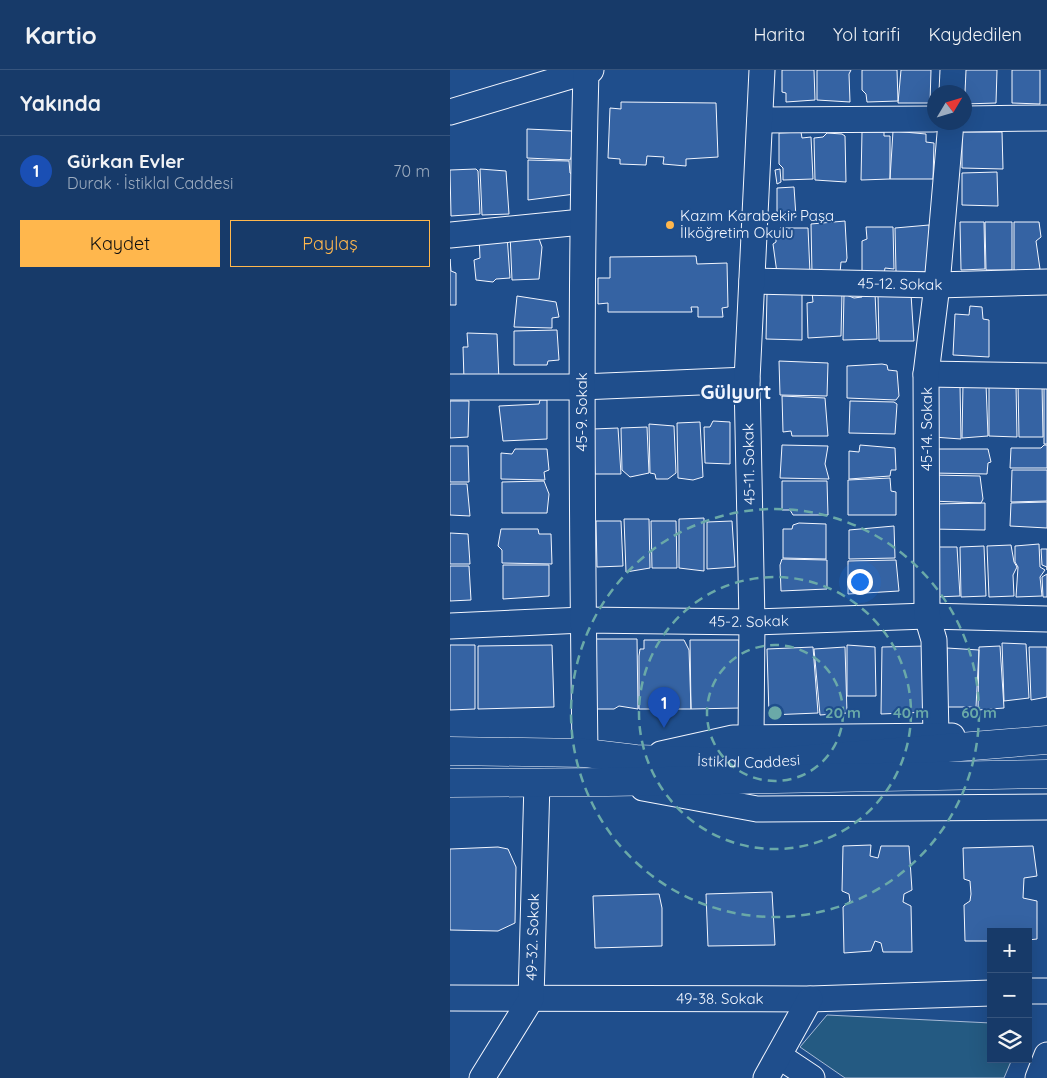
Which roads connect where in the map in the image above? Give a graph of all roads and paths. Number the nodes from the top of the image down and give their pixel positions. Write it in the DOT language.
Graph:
graph roads {
  1 [pos="762,70"];
  2 [pos="953,70"];
  3 [pos="588,71"];
  4 [pos="952,85"];
  5 [pos="450,112"];
  6 [pos="1047,118"];
  7 [pos="927,119"];
  8 [pos="972,119"];
  9 [pos="760,120"];
  10 [pos="950,130"];
  11 [pos="582,222"];
  12 [pos="450,235"];
  13 [pos="752,281"];
  14 [pos="1047,282"];
  15 [pos="937,285"];
  16 [pos="926,374"];
  17 [pos="1047,376"];
  18 [pos="747,380"];
  19 [pos="450,387"];
  20 [pos="582,387"];
  21 [pos="927,616"];
  22 [pos="1047,619"];
  23 [pos="583,620"];
  24 [pos="752,622"];
  25 [pos="450,626"];
  26 [pos="1047,735"];
  27 [pos="936,736"];
  28 [pos="751,738"];
  29 [pos="1047,740"];
  30 [pos="450,751"];
  31 [pos="585,753"];
  32 [pos="636,759"];
  33 [pos="1047,774"];
  34 [pos="537,782"];
  35 [pos="608,782"];
  36 [pos="450,783"];
  37 [pos="1047,808"];
  38 [pos="1047,991"];
  39 [pos="1032,992"];
  40 [pos="987,993"];
  41 [pos="450,998"];
  42 [pos="531,998"];
  43 [pos="810,999"];
  44 [pos="1047,1055"];
  45 [pos="779,1056"];
  46 [pos="482,1078"];
  47 [pos="766,1078"];
  48 [pos="812,1078"];
  49 [pos="1038,1078"];
  1 -- 9 [label="street, 45-11. Sokak"];
  2 -- 4 [label="street"];
  3 -- 5 [label="street"];
  3 -- 11 [label="street, 45-9. Sokak"];
  6 -- 8 [label="street"];
  7 -- 9 [label="street"];
  9 -- 13 [label="street, 45-11. Sokak"];
  10 -- 15 [label="street, 45-14. Sokak"];
  11 -- 12 [label="street"];
  11 -- 20 [label="street, 45-9. Sokak"];
  13 -- 15 [label="street, 45-12. Sokak"];
  13 -- 18 [label="street, 45-11. Sokak"];
  14 -- 15 [label="street, 45-12. Sokak"];
  15 -- 16 [label="street, 45-14. Sokak"];
  16 -- 17 [label="street"];
  16 -- 21 [label="street, 45-14. Sokak"];
  18 -- 20 [label="street"];
  18 -- 24 [label="street, 45-11. Sokak"];
  19 -- 20 [label="street"];
  20 -- 23 [label="street, 45-9. Sokak"];
  21 -- 22 [label="street, 45-2. Sokak"];
  21 -- 24 [label="street, 45-2. Sokak"];
  21 -- 27 [label="street, 45-14. Sokak"];
  23 -- 24 [label="street, 45-2. Sokak"];
  23 -- 25 [label="street, 45-2. Sokak"];
  23 -- 31 [label="street, 45-9. Sokak"];
  24 -- 28 [label="street, 45-11. Sokak"];
  26 -- 27 [label="street"];
  27 -- 28 [label="street"];
  28 -- 32 [label="street"];
  29 -- 32 [label="main road, İstiklal Caddesi"];
  30 -- 31 [label="main road, İstiklal Caddesi"];
  31 -- 32 [label="main road, İstiklal Caddesi"];
  33 -- 35 [label="main road, İstiklal Caddesi"];
  34 -- 35 [label="main road, İstiklal Caddesi"];
  34 -- 36 [label="main road, İstiklal Caddesi"];
  34 -- 42 [label="street, 49-32. Sokak"];
  35 -- 37 [label="street"];
  38 -- 39 [label="street"];
  40 -- 43 [label="street, 49-38. Sokak"];
  41 -- 42 [label="street, 49-38. Sokak"];
  42 -- 43 [label="street, 49-38. Sokak"];
  42 -- 46 [label="street, 49-32. Sokak"];
  43 -- 45 [label="street"];
  44 -- 49 [label="street"];
  45 -- 47 [label="street"];
  45 -- 48 [label="street"];
}
